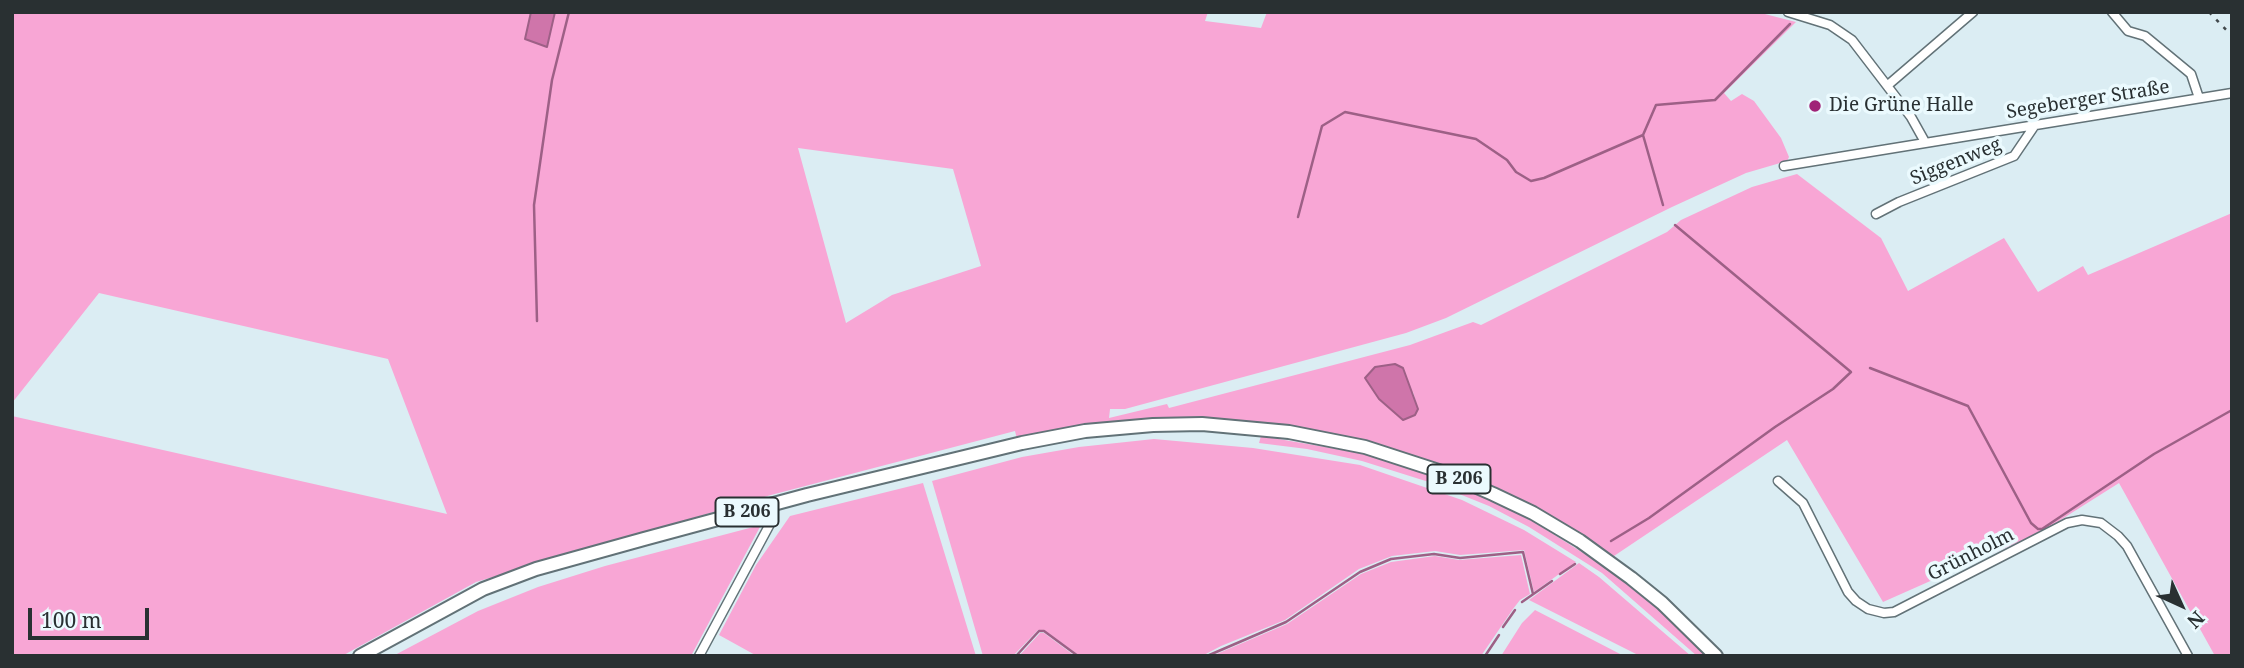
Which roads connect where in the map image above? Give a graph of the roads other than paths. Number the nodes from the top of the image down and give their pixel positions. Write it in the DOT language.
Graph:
graph roads {
  1 [pos="1788,12"];
  2 [pos="1973,12"];
  3 [pos="2112,12"];
  4 [pos="1888,85"];
  5 [pos="2232,93"];
  6 [pos="2199,98"];
  7 [pos="2035,125"];
  8 [pos="1925,142"];
  9 [pos="1784,166"];
  10 [pos="1877,214"];
  11 [pos="1778,481"];
  12 [pos="775,503"];
  13 [pos="2181,642"];
  14 [pos="360,656"];
  15 [pos="699,656"];
  16 [pos="1716,656"];
  17 [pos="2188,656"];
  18 [pos="2193,656"];
  1 -- 4 [label="street"];
  2 -- 4 [label="street"];
  3 -- 6 [label="street"];
  4 -- 8 [label="street"];
  5 -- 6 [label="street, Segeberger Straße"];
  6 -- 7 [label="street, Segeberger Straße"];
  7 -- 8 [label="street, Segeberger Straße"];
  7 -- 10 [label="street, Siggenweg"];
  8 -- 9 [label="street, Segeberger Straße"];
  11 -- 13 [label="street, Grünholm"];
  12 -- 14 [label="main road, B 206"];
  12 -- 15 [label="street"];
  12 -- 16 [label="main road, B 206"];
  13 -- 17 [label="street, Grünholm"];
  13 -- 18 [label="street, Grünholm"];
}
